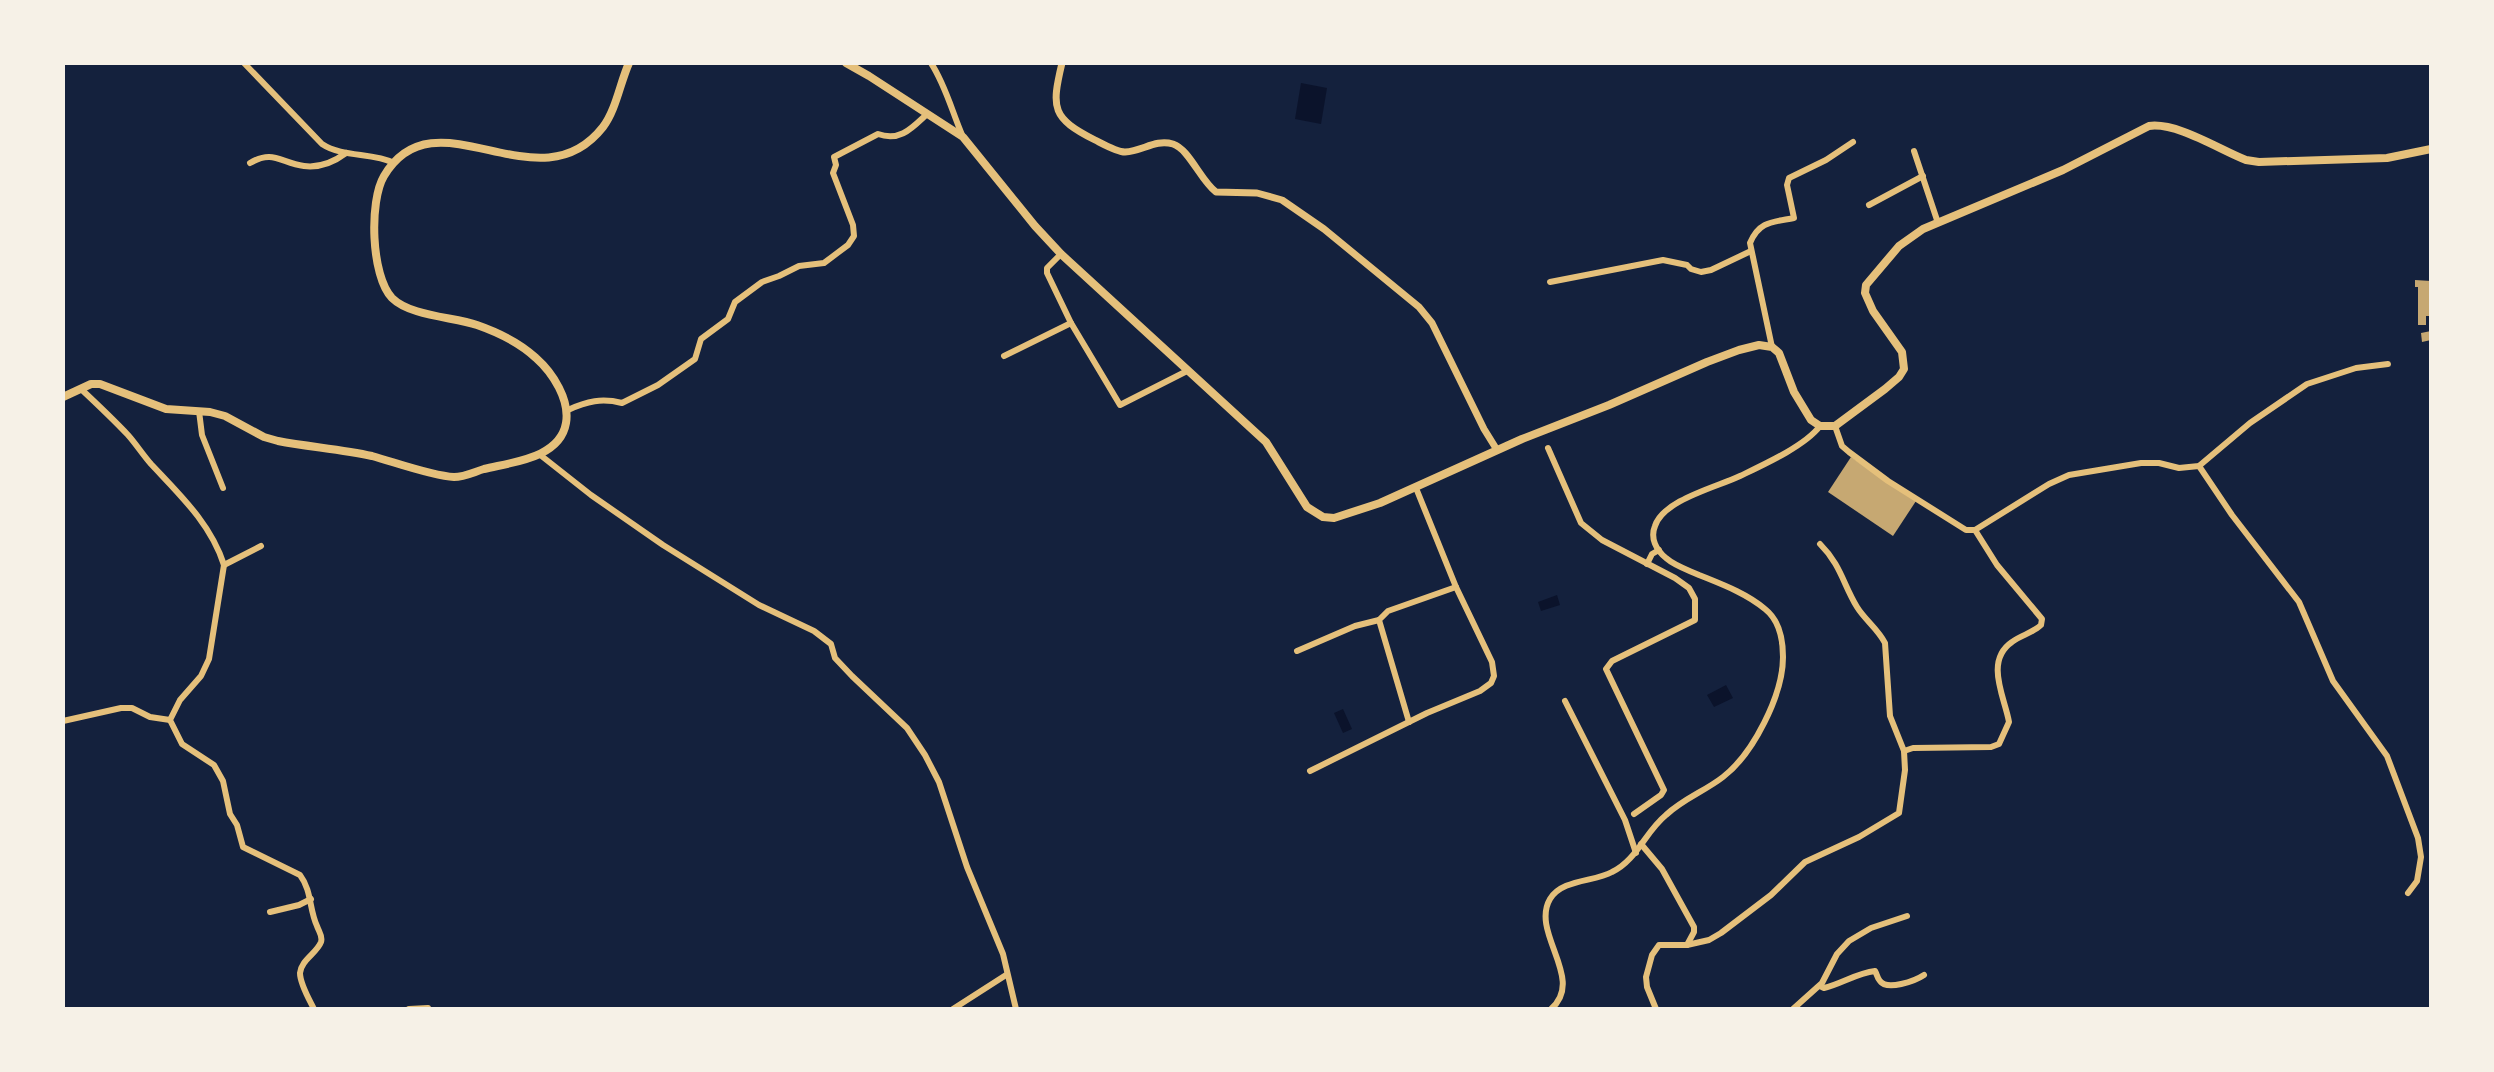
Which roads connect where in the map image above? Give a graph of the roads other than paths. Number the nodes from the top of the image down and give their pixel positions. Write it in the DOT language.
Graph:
graph roads {
  1 [pos="244,63"];
  2 [pos="629,63"];
  3 [pos="846,63"];
  4 [pos="930,63"];
  5 [pos="1062,63"];
  6 [pos="927,114"];
  7 [pos="963,137"];
  8 [pos="1853,142"];
  9 [pos="2431,149"];
  10 [pos="1914,151"];
  11 [pos="346,153"];
  12 [pos="250,163"];
  13 [pos="394,163"];
  14 [pos="1923,176"];
  15 [pos="1870,205"];
  16 [pos="1938,223"];
  17 [pos="1751,251"];
  18 [pos="1062,254"];
  19 [pos="1550,282"];
  20 [pos="1071,323"];
  21 [pos="1772,347"];
  22 [pos="1004,356"];
  23 [pos="2388,364"];
  24 [pos="1187,371"];
  25 [pos="81,389"];
  26 [pos="63,397"];
  27 [pos="568,410"];
  28 [pos="199,411"];
  29 [pos="1820,426"];
  30 [pos="1835,426"];
  31 [pos="1548,448"];
  32 [pos="1497,450"];
  33 [pos="539,454"];
  34 [pos="2199,466"];
  35 [pos="223,488"];
  36 [pos="1416,488"];
  37 [pos="1975,530"];
  38 [pos="1820,544"];
  39 [pos="261,546"];
  40 [pos="1659,550"];
  41 [pos="1647,564"];
  42 [pos="224,565"];
  43 [pos="1456,587"];
  44 [pos="1380,620"];
  45 [pos="1297,651"];
  46 [pos="1565,701"];
  47 [pos="170,720"];
  48 [pos="63,721"];
  49 [pos="1409,722"];
  50 [pos="1904,751"];
  51 [pos="1310,771"];
  52 [pos="1634,814"];
  53 [pos="1641,844"];
  54 [pos="1636,853"];
  55 [pos="2408,893"];
  56 [pos="311,899"];
  57 [pos="270,912"];
  58 [pos="1907,916"];
  59 [pos="1687,945"];
  60 [pos="1006,975"];
  61 [pos="1924,975"];
  62 [pos="1820,986"];
  63 [pos="428,1008"];
  64 [pos="314,1009"];
  65 [pos="409,1009"];
  66 [pos="953,1009"];
  67 [pos="1016,1009"];
  68 [pos="1551,1009"];
  69 [pos="1656,1009"];
  70 [pos="1793,1009"];
  1 -- 11 [label="street"];
  2 -- 13 [label="main road"];
  3 -- 6 [label="main road"];
  4 -- 7 [label="street"];
  5 -- 32 [label="street"];
  6 -- 7 [label="main road"];
  6 -- 27 [label="street"];
  7 -- 18 [label="main road"];
  8 -- 17 [label="street"];
  9 -- 16 [label="main road"];
  10 -- 14 [label="street"];
  11 -- 12 [label="street"];
  11 -- 13 [label="street"];
  13 -- 27 [label="main road"];
  14 -- 15 [label="street"];
  14 -- 16 [label="street"];
  16 -- 30 [label="main road"];
  17 -- 19 [label="street"];
  17 -- 21 [label="street"];
  18 -- 20 [label="street"];
  18 -- 24 [label="main road"];
  20 -- 22 [label="street"];
  20 -- 24 [label="street"];
  21 -- 29 [label="main road"];
  21 -- 32 [label="main road"];
  23 -- 34 [label="street"];
  24 -- 36 [label="main road"];
  25 -- 26 [label="main road"];
  25 -- 28 [label="main road"];
  25 -- 42 [label="street"];
  27 -- 33 [label="main road"];
  28 -- 33 [label="main road"];
  28 -- 35 [label="street"];
  29 -- 30 [label="main road"];
  29 -- 40 [label="street"];
  30 -- 37 [label="street"];
  31 -- 41 [label="street"];
  32 -- 36 [label="main road"];
  33 -- 60 [label="street"];
  34 -- 37 [label="street"];
  34 -- 55 [label="street"];
  36 -- 43 [label="street"];
  37 -- 50 [label="street"];
  38 -- 50 [label="street"];
  39 -- 42 [label="street"];
  40 -- 41 [label="street"];
  40 -- 53 [label="street"];
  41 -- 52 [label="street"];
  42 -- 47 [label="street"];
  43 -- 44 [label="street"];
  43 -- 49 [label="street"];
  44 -- 45 [label="street"];
  44 -- 49 [label="street"];
  46 -- 54 [label="street"];
  47 -- 48 [label="street"];
  47 -- 56 [label="street"];
  49 -- 51 [label="street"];
  50 -- 59 [label="street"];
  53 -- 54 [label="street"];
  53 -- 59 [label="street"];
  54 -- 68 [label="street"];
  56 -- 57 [label="street"];
  56 -- 64 [label="street"];
  58 -- 62 [label="street"];
  59 -- 69 [label="street"];
  60 -- 66 [label="street"];
  60 -- 67 [label="street"];
  61 -- 62 [label="street"];
  62 -- 70 [label="street"];
  63 -- 65 [label="street"];
}
